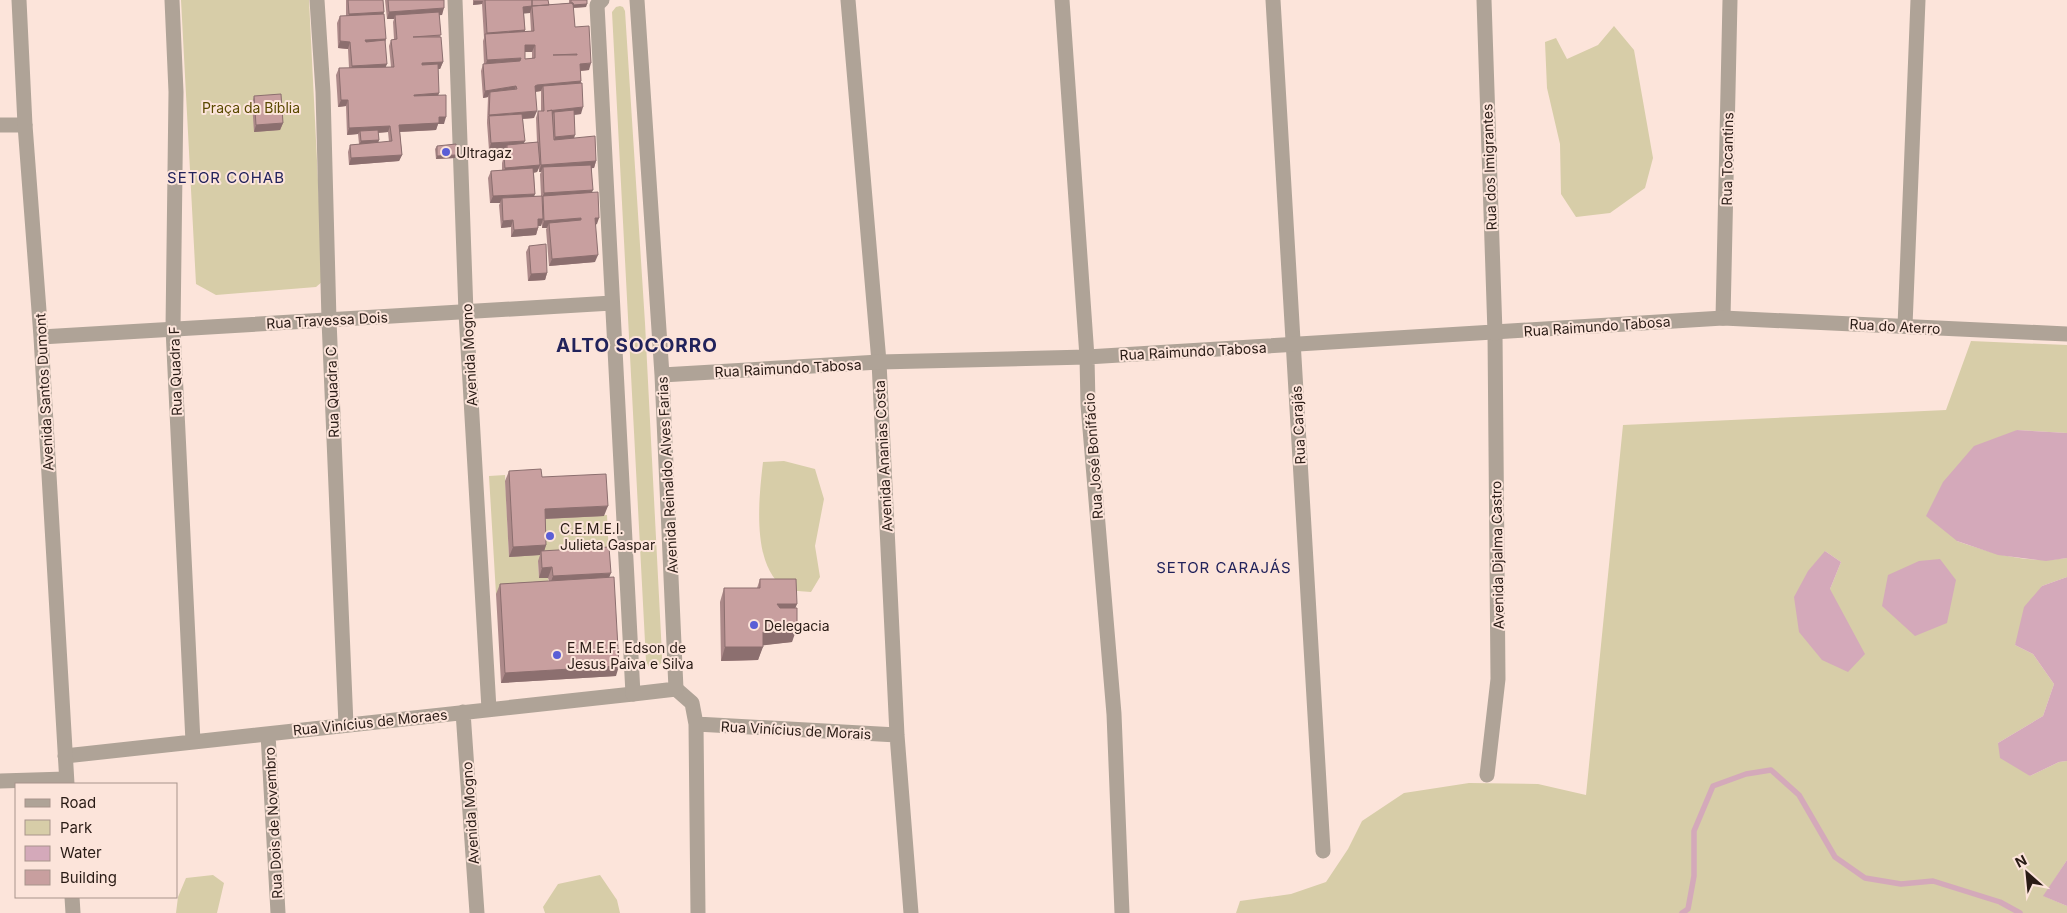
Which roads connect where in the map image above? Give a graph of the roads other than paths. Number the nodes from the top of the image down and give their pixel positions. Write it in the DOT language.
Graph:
graph roads {
  1 [pos="18,0"];
  2 [pos="172,0"];
  3 [pos="317,0"];
  4 [pos="455,0"];
  5 [pos="638,0"];
  6 [pos="848,0"];
  7 [pos="1062,0"];
  8 [pos="1273,0"];
  9 [pos="1484,0"];
  10 [pos="1730,0"];
  11 [pos="1918,0"];
  12 [pos="599,2"];
  13 [pos="0,125"];
  14 [pos="25,125"];
  15 [pos="612,303"];
  16 [pos="466,313"];
  17 [pos="1723,318"];
  18 [pos="328,320"];
  19 [pos="1905,326"];
  20 [pos="173,329"];
  21 [pos="1495,333"];
  22 [pos="2067,334"];
  23 [pos="41,337"];
  24 [pos="1294,345"];
  25 [pos="1087,357"];
  26 [pos="879,362"];
  27 [pos="662,375"];
  28 [pos="676,689"];
  29 [pos="633,694"];
  30 [pos="489,709"];
  31 [pos="463,712"];
  32 [pos="696,724"];
  33 [pos="346,725"];
  34 [pos="268,734"];
  35 [pos="897,735"];
  36 [pos="193,742"];
  37 [pos="65,756"];
  38 [pos="1486,775"];
  39 [pos="0,781"];
  40 [pos="66,782"];
  41 [pos="1323,851"];
  42 [pos="72,898"];
  43 [pos="73,913"];
  44 [pos="278,913"];
  45 [pos="477,913"];
  46 [pos="698,913"];
  47 [pos="911,913"];
  48 [pos="1122,913"];
  1 -- 14 [label="street, Avenida Santos Dumont"];
  2 -- 20 [label="street, Rua Quadra F"];
  3 -- 18 [label="street, Rua Quadra C"];
  4 -- 16 [label="street, Avenida Mogno"];
  5 -- 27 [label="street, Avenida Reinaldo Alves Farias"];
  6 -- 26 [label="street, Avenida Ananias Costa"];
  7 -- 25 [label="street, Rua José Bonifácio"];
  8 -- 24 [label="street, Rua Carajás"];
  9 -- 21 [label="street, Rua dos Imigrantes"];
  10 -- 17 [label="street, Rua Tocantins"];
  11 -- 19 [label="street"];
  12 -- 15 [label="street"];
  13 -- 14 [label="street"];
  14 -- 23 [label="street, Avenida Santos Dumont"];
  15 -- 16 [label="street, Rua Travessa Dois"];
  15 -- 29 [label="street"];
  16 -- 18 [label="street, Rua Travessa Dois"];
  16 -- 30 [label="street, Avenida Mogno"];
  17 -- 19 [label="street, Rua do Aterro"];
  17 -- 21 [label="street, Rua Raimundo Tabosa"];
  18 -- 20 [label="street, Rua Travessa Dois"];
  18 -- 33 [label="street, Rua Quadra C"];
  19 -- 22 [label="street, Rua do Aterro"];
  20 -- 23 [label="street, Rua Travessa Dois"];
  20 -- 36 [label="street, Rua Quadra F"];
  21 -- 24 [label="street, Rua Raimundo Tabosa"];
  21 -- 38 [label="street, Avenida Djalma Castro"];
  23 -- 37 [label="street, Avenida Santos Dumont"];
  24 -- 25 [label="street, Rua Raimundo Tabosa"];
  24 -- 41 [label="street, Rua Carajás"];
  25 -- 26 [label="street, Rua Raimundo Tabosa"];
  25 -- 48 [label="street, Rua José Bonifácio"];
  26 -- 27 [label="street, Rua Raimundo Tabosa"];
  26 -- 35 [label="street, Avenida Ananias Costa"];
  27 -- 28 [label="street, Avenida Reinaldo Alves Farias"];
  28 -- 29 [label="street, Rua Vinícius de Moraes"];
  28 -- 32 [label="street"];
  29 -- 30 [label="street, Rua Vinícius de Moraes"];
  30 -- 31 [label="street, Rua Vinícius de Moraes"];
  31 -- 33 [label="street, Rua Vinícius de Moraes"];
  31 -- 45 [label="street, Avenida Mogno"];
  32 -- 35 [label="street, Rua Vinícius de Morais"];
  32 -- 46 [label="street"];
  33 -- 34 [label="street, Rua Vinícius de Moraes"];
  34 -- 36 [label="street, Rua Vinícius de Moraes"];
  34 -- 44 [label="street, Rua Dois de Novembro"];
  35 -- 47 [label="street, Avenida Ananias Costa"];
  36 -- 37 [label="street, Rua Vinícius de Moraes"];
  37 -- 40 [label="street, Avenida Santos Dumont"];
  39 -- 40 [label="street"];
  42 -- 43 [label="street"];
}
